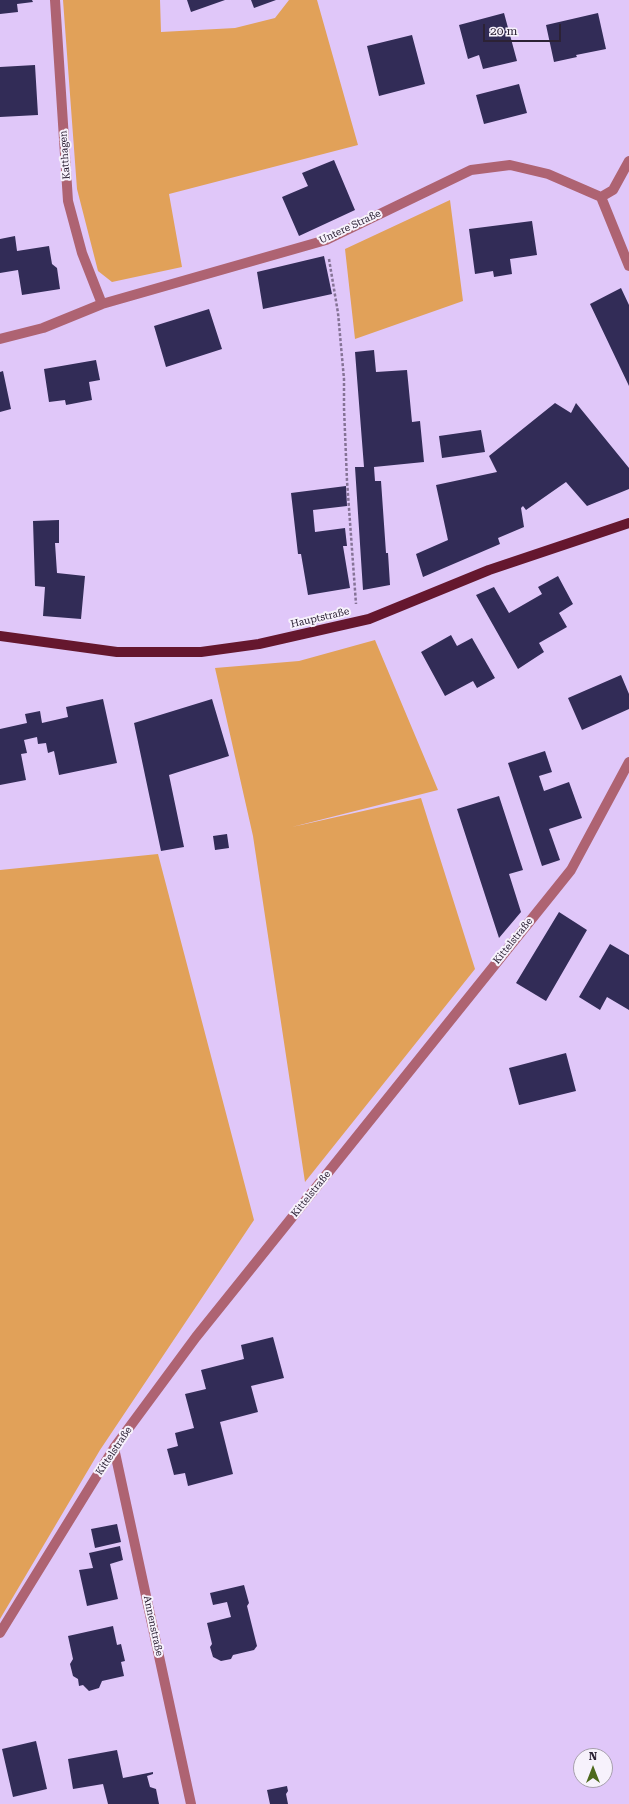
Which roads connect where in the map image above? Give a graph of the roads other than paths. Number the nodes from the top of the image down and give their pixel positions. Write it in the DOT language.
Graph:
graph roads {
  1 [pos="55,0"];
  2 [pos="629,161"];
  3 [pos="601,197"];
  4 [pos="629,266"];
  5 [pos="102,304"];
  6 [pos="0,339"];
  7 [pos="629,523"];
  8 [pos="0,636"];
  9 [pos="629,762"];
  10 [pos="114,1448"];
  11 [pos="0,1633"];
  12 [pos="191,1804"];
  1 -- 5 [label="street, Katthagen"];
  2 -- 3 [label="street"];
  3 -- 4 [label="street"];
  3 -- 5 [label="street, Untere Straße"];
  5 -- 6 [label="street, Untere Straße"];
  7 -- 8 [label="main road, Hauptstraße"];
  9 -- 10 [label="street, Kittelstraße"];
  10 -- 11 [label="street, Kittelstraße"];
  10 -- 12 [label="street, Annenstraße"];
}
